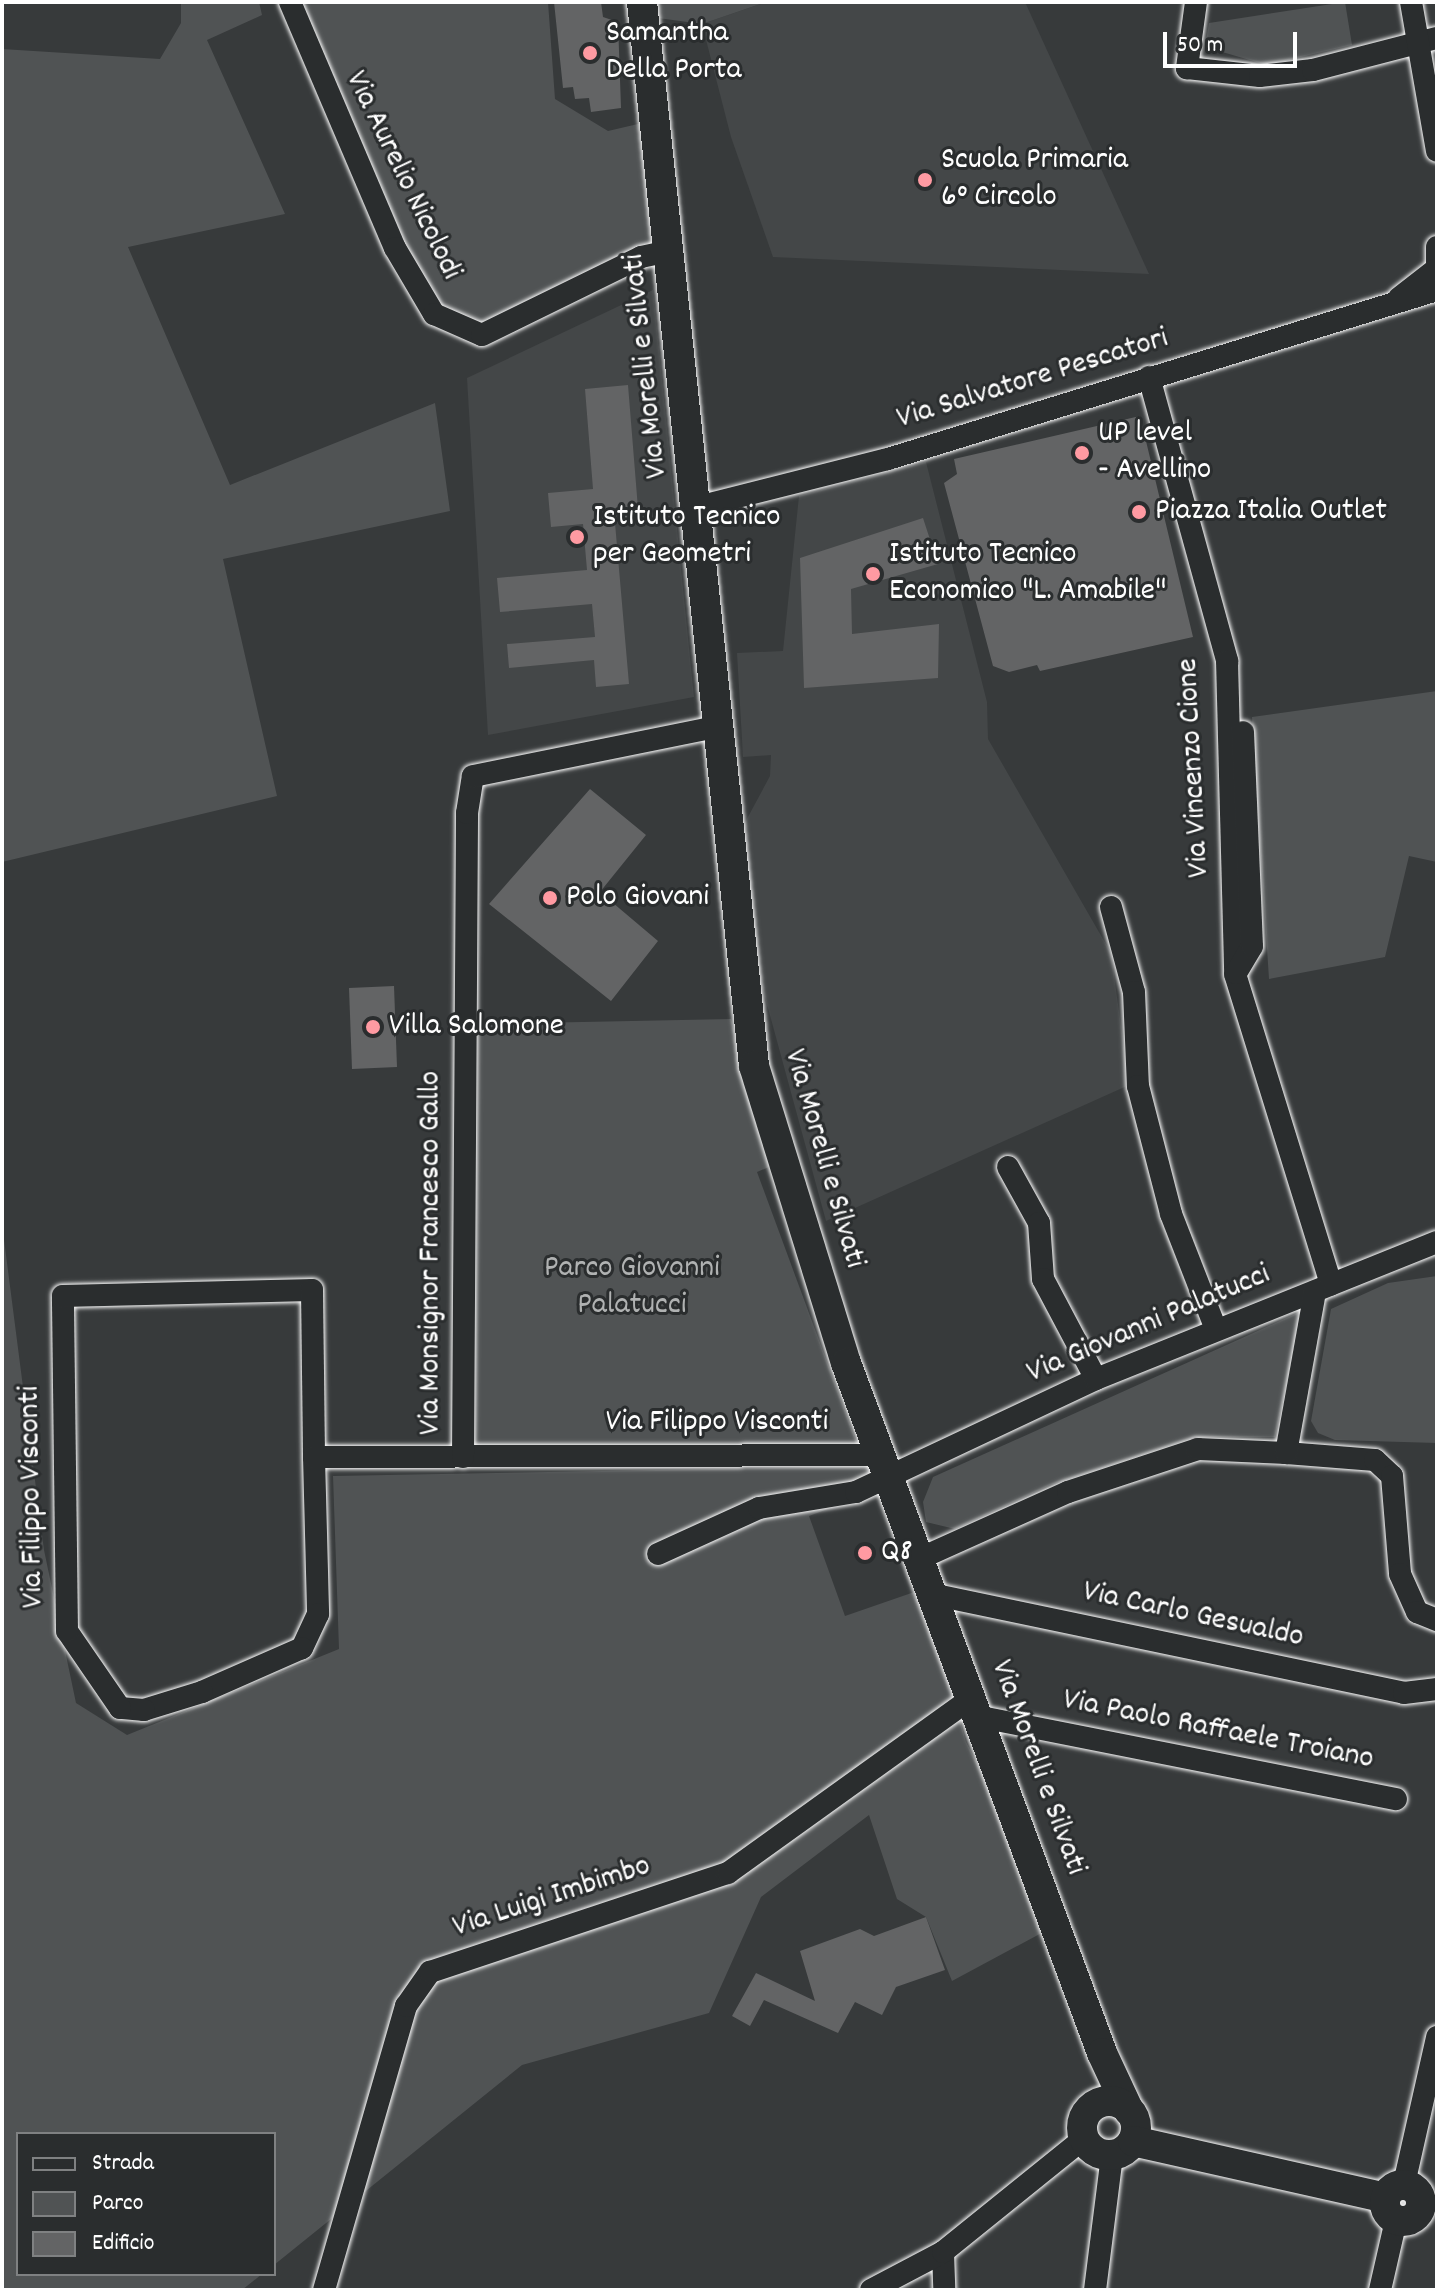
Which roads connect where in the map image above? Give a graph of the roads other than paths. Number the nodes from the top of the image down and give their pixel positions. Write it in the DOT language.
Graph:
graph roads {
  1 [pos="290,2"];
  2 [pos="642,2"];
  3 [pos="1196,2"];
  4 [pos="1411,2"];
  5 [pos="1427,38"];
  6 [pos="1437,151"];
  7 [pos="670,251"];
  8 [pos="1437,266"];
  9 [pos="1149,377"];
  10 [pos="698,507"];
  11 [pos="1242,717"];
  12 [pos="721,726"];
  13 [pos="1111,907"];
  14 [pos="1235,974"];
  15 [pos="1008,1167"];
  16 [pos="1437,1242"];
  17 [pos="1323,1288"];
  18 [pos="1215,1327"];
  19 [pos="1096,1379"];
  20 [pos="1286,1453"];
  21 [pos="314,1457"];
  22 [pos="463,1457"];
  23 [pos="885,1465"];
  24 [pos="658,1554"];
  25 [pos="921,1558"];
  26 [pos="936,1595"];
  27 [pos="1437,1620"];
  28 [pos="1437,1689"];
  29 [pos="977,1707"];
  30 [pos="1396,1799"];
  31 [pos="1437,2037"];
  32 [pos="1102,2053"];
  33 [pos="1092,2106"];
  34 [pos="1129,2111"];
  35 [pos="1083,2139"];
  36 [pos="1123,2148"];
  37 [pos="1409,2203"];
  38 [pos="943,2252"];
  39 [pos="324,2290"];
  40 [pos="871,2290"];
  41 [pos="944,2290"];
  42 [pos="1095,2290"];
  43 [pos="1380,2290"];
  1 -- 7 [label="street, Via Aurelio Nicolodi"];
  2 -- 7 [label="main road, Via Morelli e Silvati"];
  3 -- 5 [label="street"];
  4 -- 5 [label="street"];
  5 -- 6 [label="street"];
  7 -- 10 [label="main road, Via Morelli e Silvati"];
  8 -- 9 [label="street, Via Salvatore Pescatori"];
  9 -- 10 [label="street, Via Salvatore Pescatori"];
  9 -- 14 [label="street, Via Vincenzo Cione"];
  10 -- 12 [label="main road, Via Morelli e Silvati"];
  11 -- 14 [label="street, Via Vincenzo Cione"];
  12 -- 22 [label="street, Via Monsignor Francesco Gallo"];
  12 -- 23 [label="main road, Via Morelli e Silvati"];
  13 -- 18 [label="street"];
  14 -- 17 [label="street, Via Vincenzo Cione"];
  15 -- 19 [label="street"];
  16 -- 17 [label="street, Via Giovanni Palatucci"];
  17 -- 18 [label="street, Via Giovanni Palatucci"];
  17 -- 20 [label="street"];
  18 -- 19 [label="street, Via Giovanni Palatucci"];
  19 -- 23 [label="street, Via Giovanni Palatucci"];
  20 -- 25 [label="street"];
  20 -- 27 [label="street"];
  21 -- 21 [label="street, Via Filippo Visconti"];
  21 -- 22 [label="street, Via Filippo Visconti"];
  22 -- 23 [label="street, Via Filippo Visconti"];
  23 -- 24 [label="street, Via Giovanni Palatucci"];
  23 -- 25 [label="main road, Via Morelli e Silvati"];
  25 -- 26 [label="main road, Via Morelli e Silvati"];
  26 -- 28 [label="street, Via Carlo Gesualdo"];
  26 -- 29 [label="main road, Via Morelli e Silvati"];
  29 -- 30 [label="street, Via Paolo Raffaele Troiano"];
  29 -- 32 [label="main road, Via Morelli e Silvati"];
  29 -- 39 [label="street, Via Luigi Imbimbo"];
  31 -- 37 [label="street"];
  32 -- 33 [label="main road"];
  32 -- 34 [label="main road, Via Morelli e Silvati"];
  33 -- 34 [label="main road"];
  33 -- 35 [label="main road"];
  34 -- 36 [label="main road"];
  35 -- 36 [label="main road"];
  35 -- 38 [label="street"];
  36 -- 37 [label="main road"];
  36 -- 42 [label="street"];
  37 -- 43 [label="street"];
  38 -- 40 [label="street"];
  38 -- 41 [label="street"];
}
